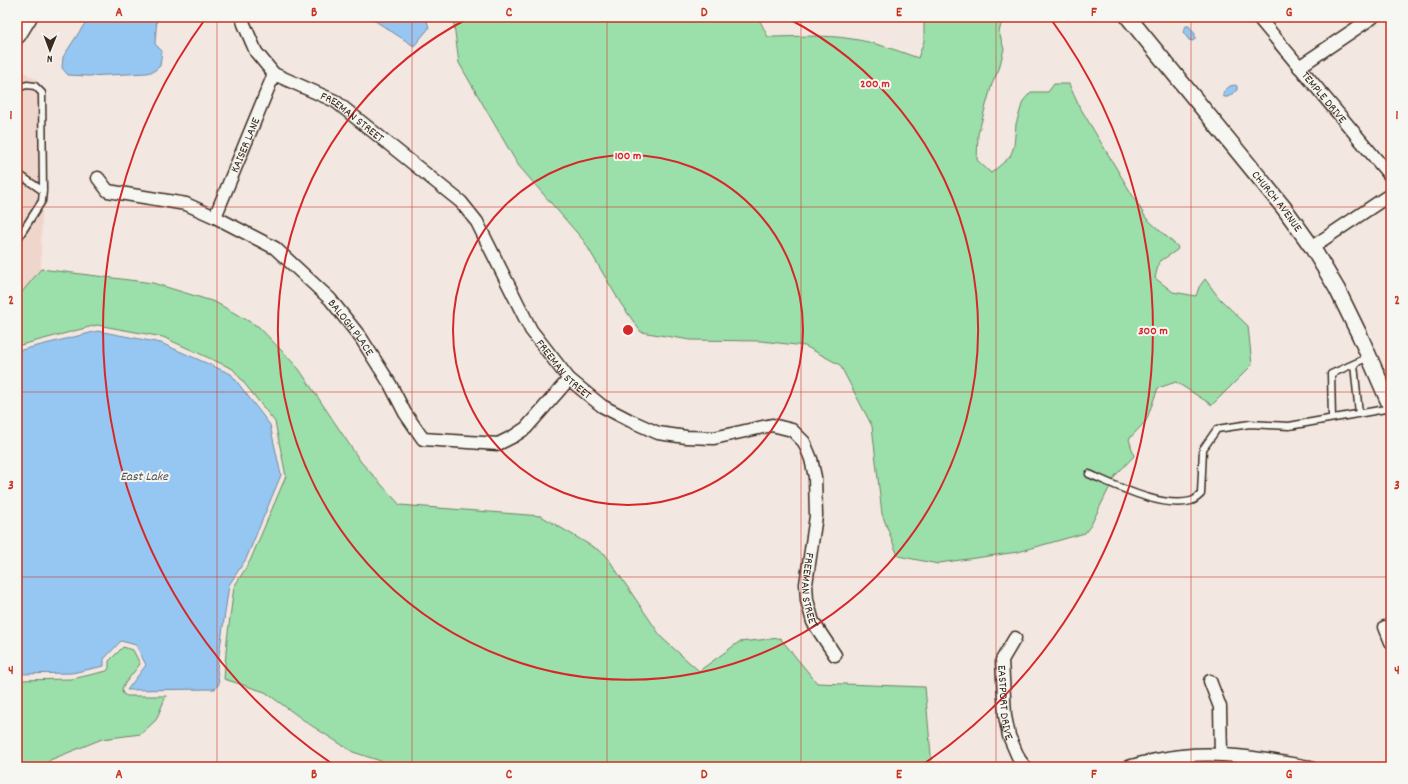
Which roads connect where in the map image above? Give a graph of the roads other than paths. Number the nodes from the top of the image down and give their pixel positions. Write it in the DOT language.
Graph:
graph roads {
  1 [pos="28,17"];
  2 [pos="242,17"];
  3 [pos="1128,17"];
  4 [pos="1258,17"];
  5 [pos="1373,17"];
  6 [pos="17,35"];
  7 [pos="1299,67"];
  8 [pos="274,74"];
  9 [pos="17,88"];
  10 [pos="17,174"];
  11 [pos="1391,177"];
  12 [pos="23,178"];
  13 [pos="98,178"];
  14 [pos="17,188"];
  15 [pos="43,191"];
  16 [pos="1391,194"];
  17 [pos="215,217"];
  18 [pos="17,240"];
  19 [pos="1312,247"];
  20 [pos="1369,357"];
  21 [pos="1354,364"];
  22 [pos="569,380"];
  23 [pos="1391,407"];
  24 [pos="1359,414"];
  25 [pos="1332,418"];
  26 [pos="1089,474"];
  27 [pos="1385,627"];
  28 [pos="1015,638"];
  29 [pos="1391,642"];
  30 [pos="835,655"];
  31 [pos="1210,681"];
  32 [pos="1221,755"];
  33 [pos="1025,767"];
  34 [pos="1128,767"];
  35 [pos="1310,767"];
  1 -- 6 [label="main road"];
  2 -- 8 [label="street, FREEMAN STREET"];
  3 -- 19 [label="street, CHURCH AVENUE"];
  4 -- 7 [label="street, TEMPLE DRIVE"];
  5 -- 7 [label="street"];
  7 -- 11 [label="street, TEMPLE DRIVE"];
  8 -- 17 [label="street, KAISER LANE"];
  8 -- 22 [label="street, FREEMAN STREET"];
  9 -- 15 [label="lane"];
  10 -- 12 [label="lane"];
  12 -- 14 [label="lane"];
  12 -- 15 [label="lane"];
  13 -- 17 [label="street, BALOGH PLACE"];
  15 -- 18 [label="lane"];
  16 -- 19 [label="street"];
  17 -- 22 [label="street, BALOGH PLACE"];
  19 -- 20 [label="street, CHURCH AVENUE"];
  20 -- 21 [label="lane"];
  20 -- 23 [label="street, CHURCH AVENUE"];
  21 -- 24 [label="lane"];
  21 -- 25 [label="lane"];
  22 -- 30 [label="street, FREEMAN STREET"];
  23 -- 24 [label="lane"];
  24 -- 25 [label="lane"];
  25 -- 26 [label="lane"];
  27 -- 29 [label="street"];
  28 -- 33 [label="street, EASTPORT DRIVE"];
  31 -- 32 [label="street"];
  32 -- 34 [label="street"];
  32 -- 35 [label="street"];
}
